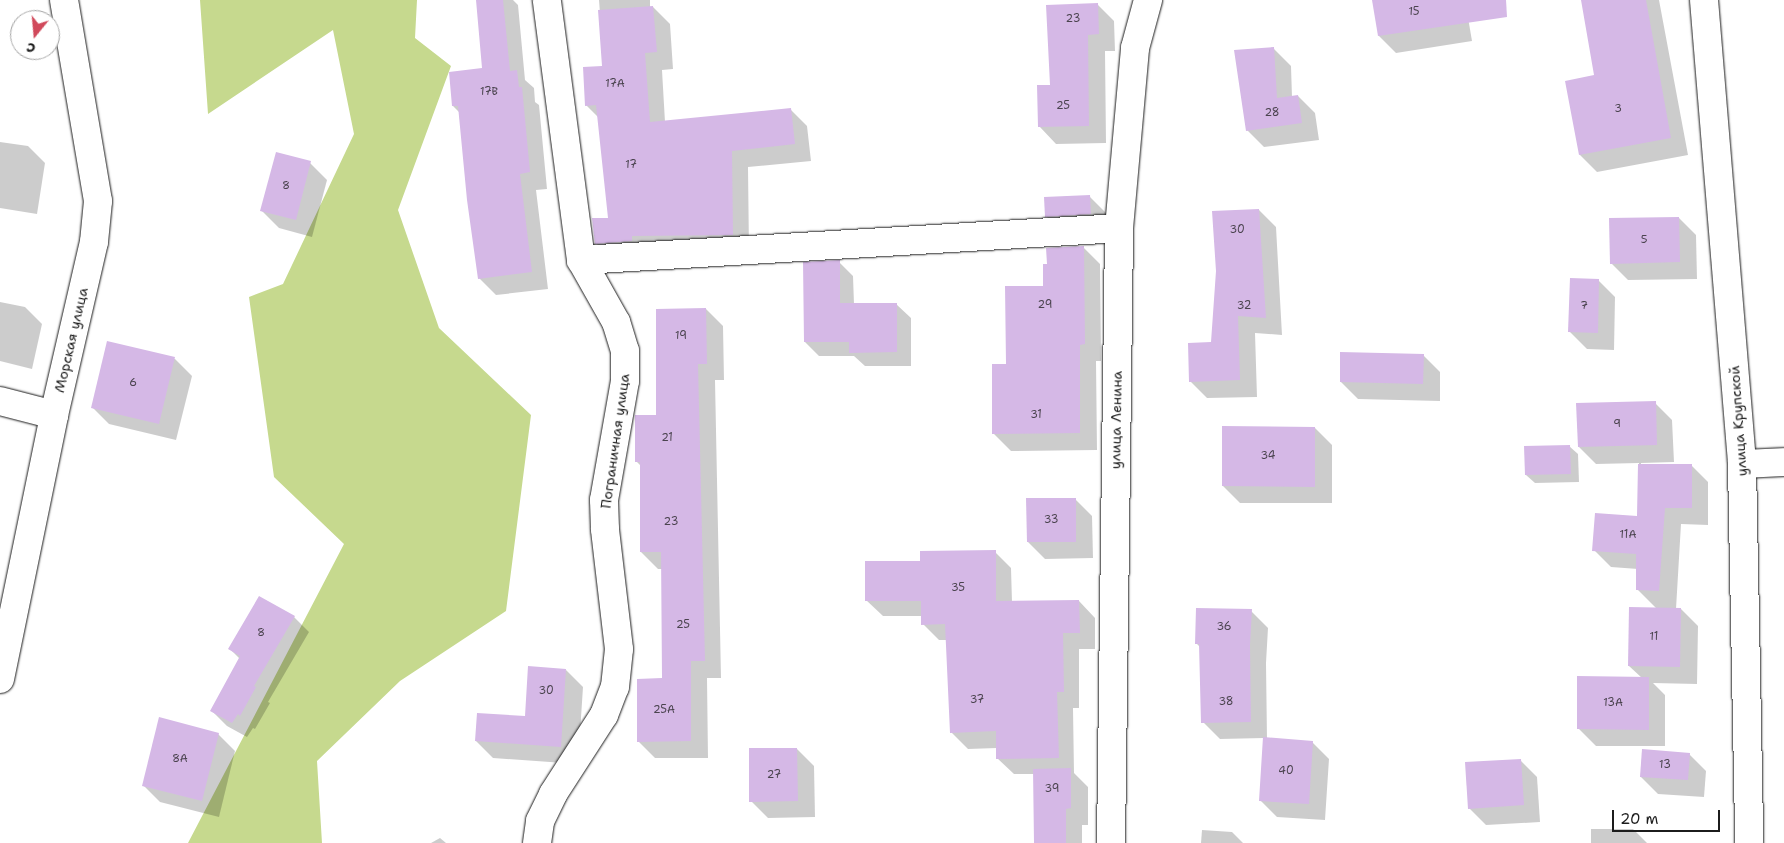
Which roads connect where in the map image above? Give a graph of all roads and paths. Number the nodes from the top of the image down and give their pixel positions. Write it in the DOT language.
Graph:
graph roads {
  1 [pos="64,0"];
  2 [pos="547,0"];
  3 [pos="1148,0"];
  4 [pos="1704,0"];
  5 [pos="1119,228"];
  6 [pos="581,260"];
  7 [pos="0,401"];
  8 [pos="54,415"];
  9 [pos="1784,462"];
  10 [pos="1742,464"];
  11 [pos="0,679"];
  12 [pos="537,843"];
  13 [pos="1111,843"];
  14 [pos="1749,843"];
  1 -- 8 [label="street, Морская улица"];
  2 -- 6 [label="street, Пограничная улица"];
  3 -- 5 [label="street, улица Ленина"];
  4 -- 10 [label="street, улица Крупской"];
  5 -- 6 [label="street"];
  5 -- 13 [label="street, улица Ленина"];
  6 -- 12 [label="street, Пограничная улица"];
  7 -- 8 [label="street"];
  8 -- 11 [label="street, Морская улица"];
  9 -- 10 [label="street"];
  10 -- 14 [label="street, улица Крупской"];
}
